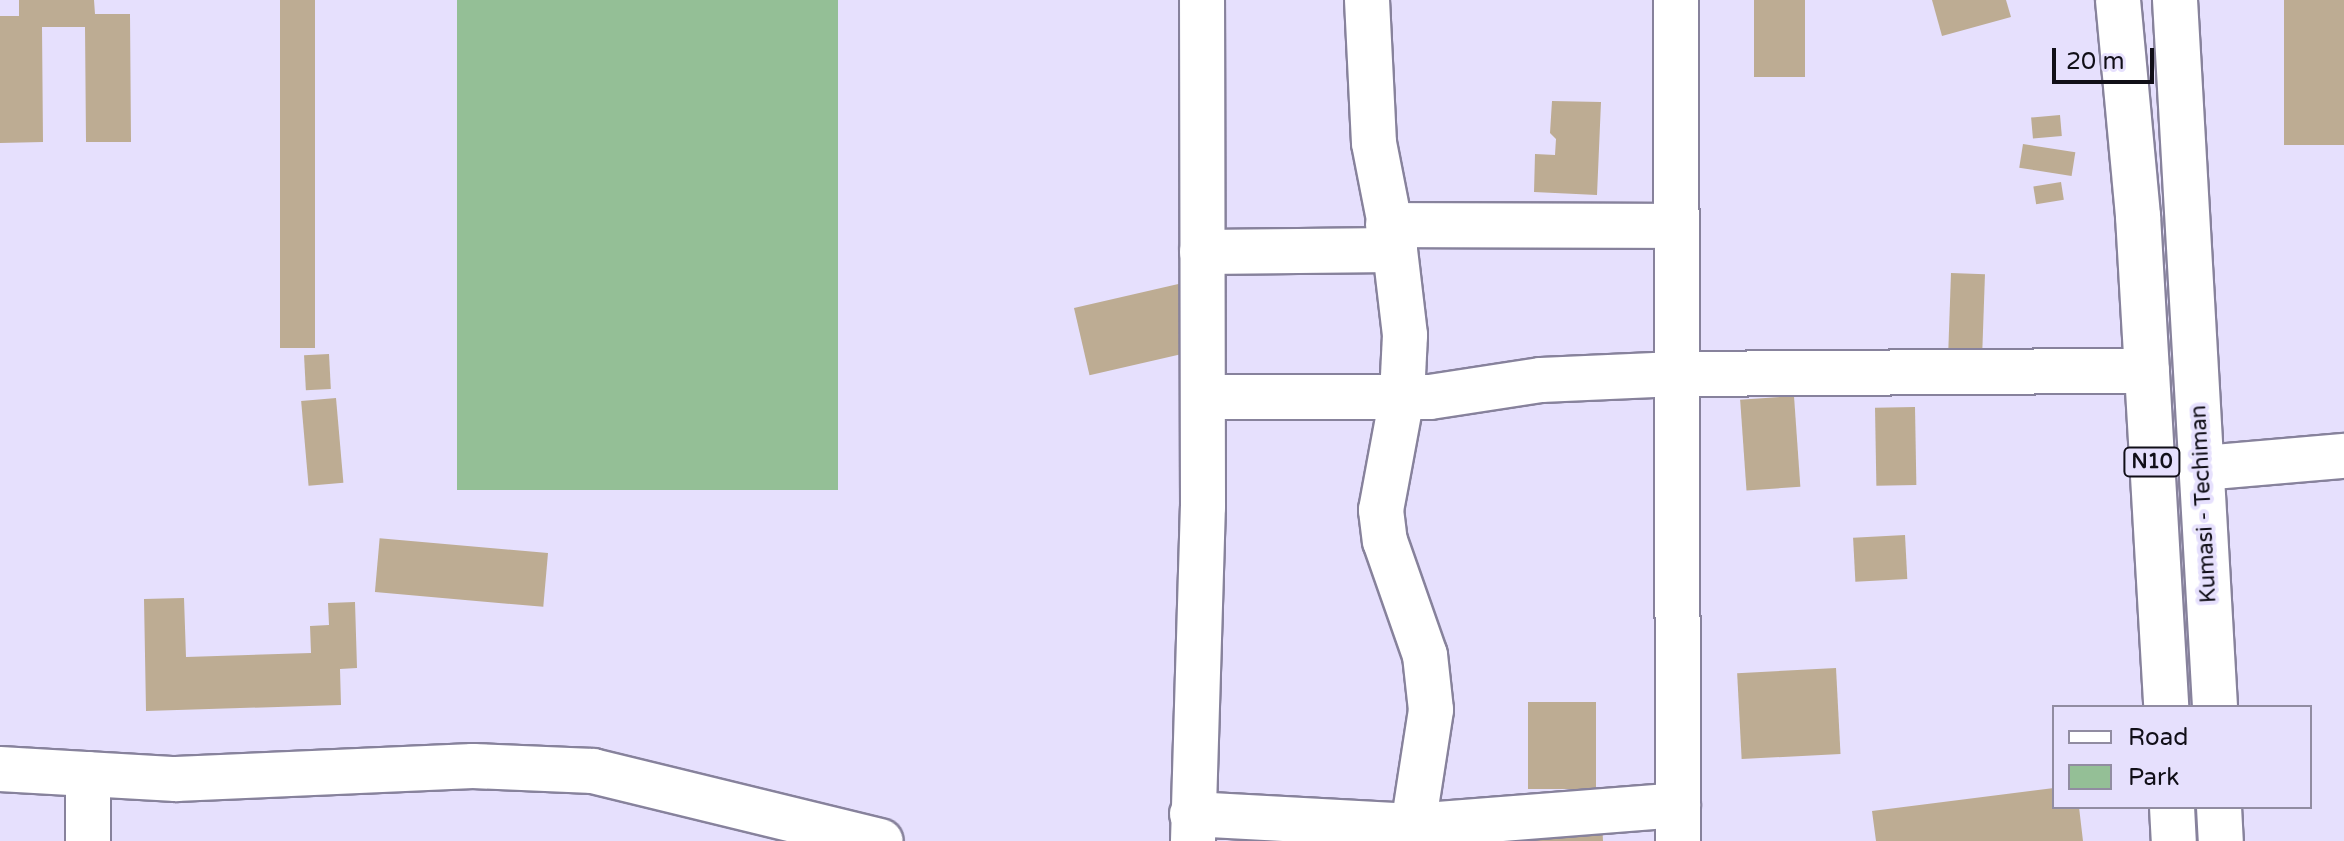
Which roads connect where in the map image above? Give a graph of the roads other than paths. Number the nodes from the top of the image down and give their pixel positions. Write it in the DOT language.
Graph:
graph roads {
  1 [pos="1202,0"];
  2 [pos="1367,0"];
  3 [pos="1676,0"];
  4 [pos="2118,0"];
  5 [pos="2175,0"];
  6 [pos="1676,226"];
  7 [pos="1392,237"];
  8 [pos="1202,252"];
  9 [pos="2147,371"];
  10 [pos="1677,374"];
  11 [pos="1203,397"];
  12 [pos="1402,397"];
  13 [pos="2344,456"];
  14 [pos="2203,468"];
  15 [pos="2166,705"];
  16 [pos="2215,705"];
  17 [pos="0,769"];
  18 [pos="88,774"];
  19 [pos="2172,809"];
  20 [pos="2219,809"];
  21 [pos="1678,823"];
  22 [pos="1193,827"];
  23 [pos="1414,834"];
  24 [pos="854,838"];
  25 [pos="88,841"];
  26 [pos="2174,841"];
  27 [pos="2221,841"];
  1 -- 8 [label="main road"];
  2 -- 7 [label="main road"];
  3 -- 6 [label="main road"];
  4 -- 9 [label="main road, N10"];
  5 -- 14 [label="main road, Kumasi - Techiman / N10"];
  6 -- 7 [label="main road"];
  6 -- 10 [label="main road"];
  7 -- 8 [label="main road"];
  7 -- 12 [label="main road"];
  8 -- 11 [label="main road"];
  9 -- 10 [label="main road"];
  9 -- 15 [label="main road, N10"];
  10 -- 12 [label="main road"];
  10 -- 21 [label="main road"];
  11 -- 12 [label="main road"];
  11 -- 22 [label="main road"];
  12 -- 23 [label="main road"];
  13 -- 14 [label="main road"];
  14 -- 16 [label="main road, Kumasi - Techiman / N10"];
  17 -- 18 [label="main road"];
  18 -- 24 [label="main road"];
  18 -- 25 [label="main road"];
  19 -- 26 [label="main road"];
  20 -- 27 [label="main road"];
  21 -- 23 [label="main road"];
  22 -- 23 [label="main road"];
}
